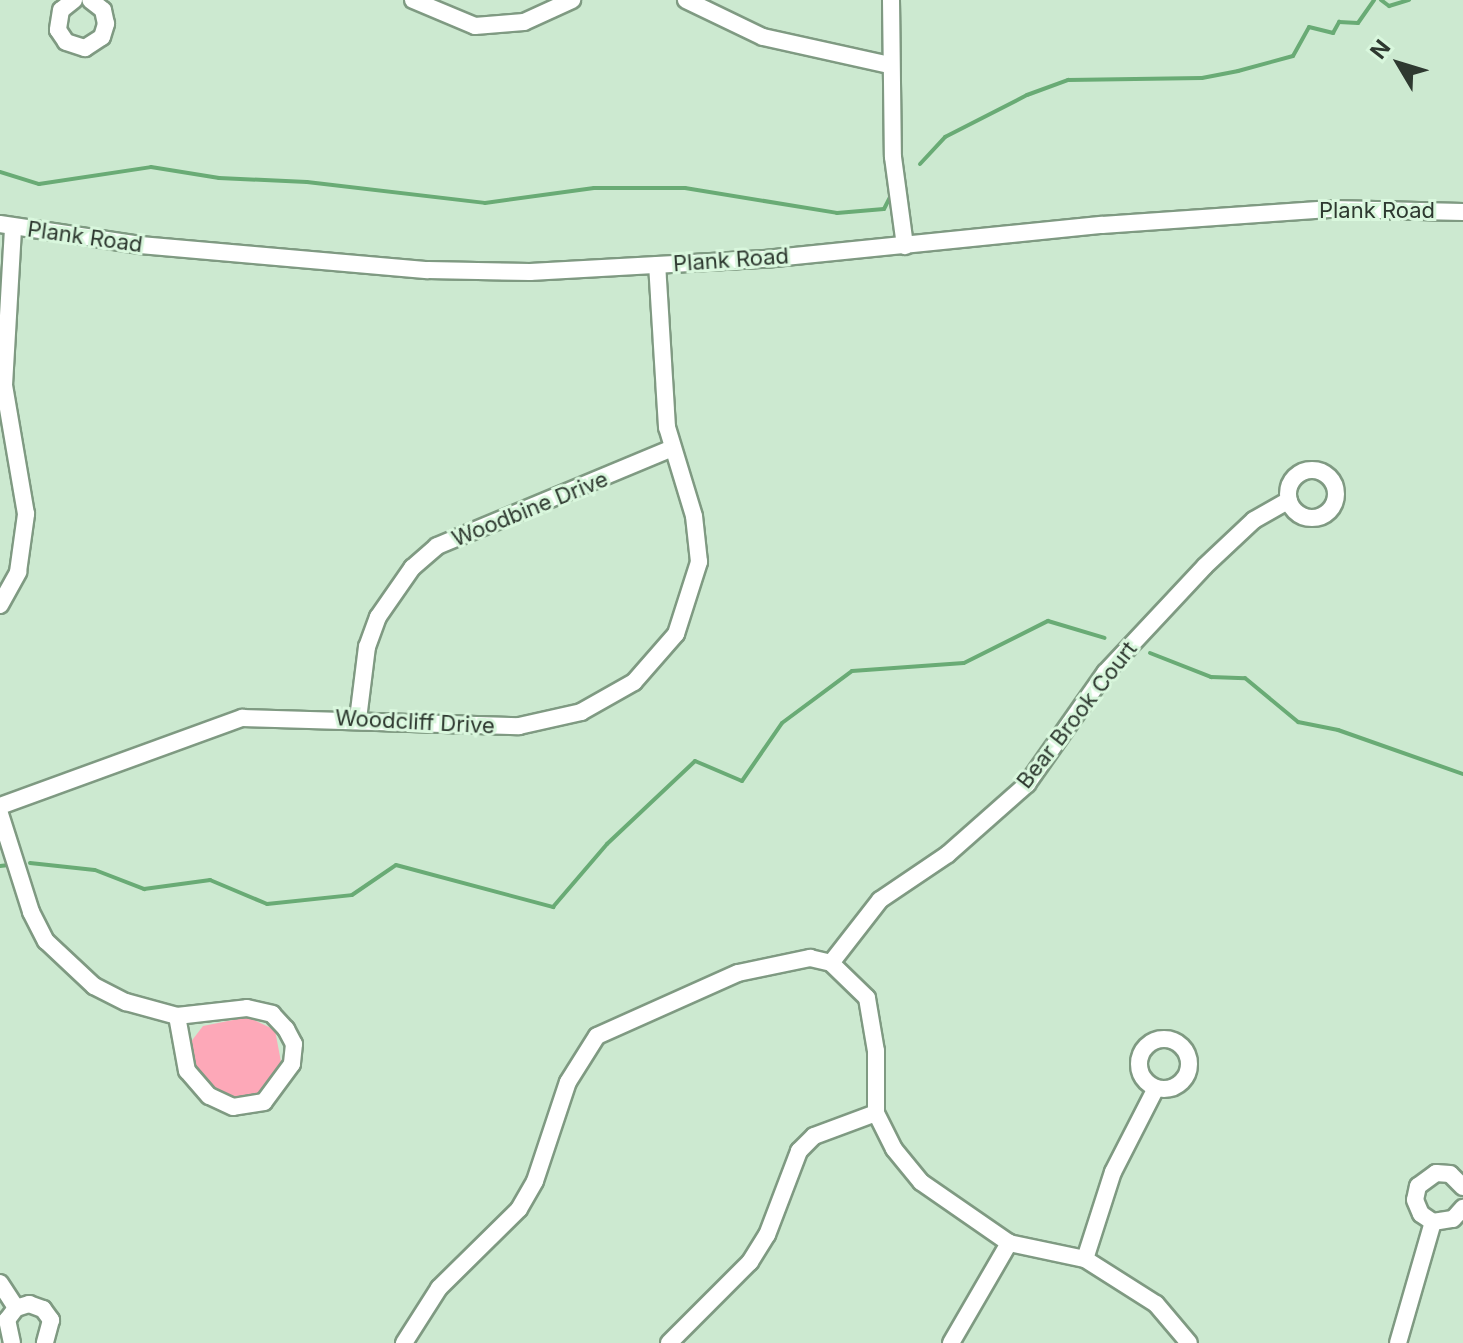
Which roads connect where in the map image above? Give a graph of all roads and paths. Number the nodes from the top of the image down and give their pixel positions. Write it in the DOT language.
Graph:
graph roads {
  1 [pos="90,0"];
  2 [pos="413,0"];
  3 [pos="572,0"];
  4 [pos="686,0"];
  5 [pos="891,0"];
  6 [pos="61,3"];
  7 [pos="889,65"];
  8 [pos="1463,212"];
  9 [pos="7,226"];
  10 [pos="905,246"];
  11 [pos="657,265"];
  12 [pos="670,449"];
  13 [pos="1289,500"];
  14 [pos="0,605"];
  15 [pos="358,719"];
  16 [pos="0,806"];
  17 [pos="0,814"];
  18 [pos="831,963"];
  19 [pos="177,1016"];
  20 [pos="1156,1088"];
  21 [pos="876,1113"];
  22 [pos="1463,1187"];
  23 [pos="1463,1208"];
  24 [pos="1433,1222"];
  25 [pos="1009,1243"];
  26 [pos="1085,1259"];
  27 [pos="0,1283"];
  28 [pos="16,1308"];
  29 [pos="12,1343"];
  30 [pos="45,1343"];
  31 [pos="404,1343"];
  32 [pos="669,1343"];
  33 [pos="951,1343"];
  34 [pos="1189,1343"];
  35 [pos="1398,1343"];
  1 -- 6 [label="street"];
  2 -- 3 [label="street"];
  4 -- 7 [label="street"];
  5 -- 7 [label="street"];
  7 -- 10 [label="street"];
  8 -- 10 [label="street, Plank Road"];
  9 -- 11 [label="street, Plank Road"];
  9 -- 14 [label="street"];
  10 -- 11 [label="street, Plank Road"];
  11 -- 12 [label="street, Woodcliff Drive"];
  12 -- 15 [label="street, Woodbine Drive"];
  12 -- 15 [label="street, Woodcliff Drive"];
  13 -- 18 [label="street, Bear Brook Court"];
  15 -- 16 [label="street, Woodcliff Drive"];
  17 -- 19 [label="street"];
  18 -- 21 [label="street"];
  18 -- 31 [label="street"];
  19 -- 19 [label="street"];
  20 -- 26 [label="street"];
  21 -- 25 [label="street"];
  21 -- 32 [label="street"];
  22 -- 24 [label="street"];
  23 -- 24 [label="street"];
  24 -- 35 [label="street"];
  25 -- 26 [label="street"];
  25 -- 33 [label="street"];
  26 -- 34 [label="street"];
  27 -- 28 [label="street"];
  28 -- 29 [label="street"];
  28 -- 30 [label="street"];
}
